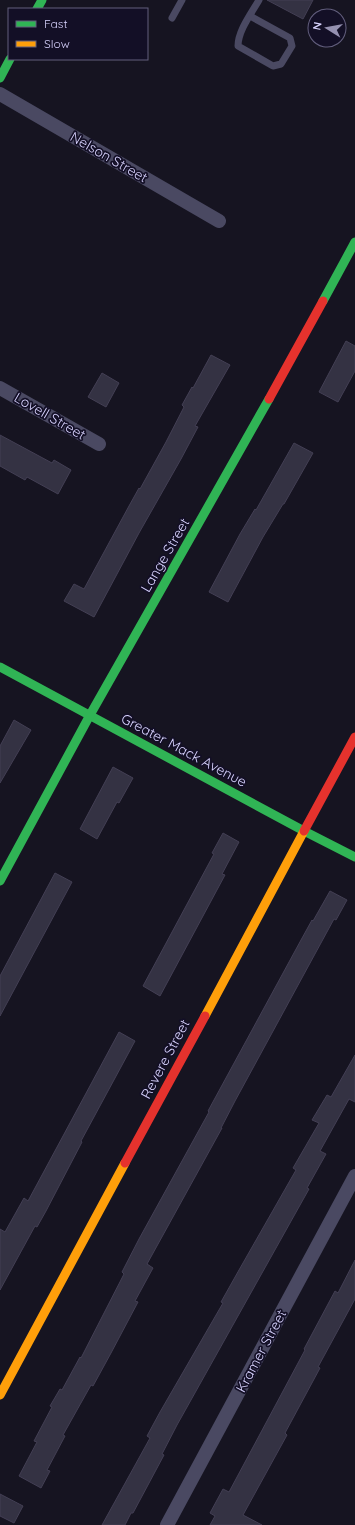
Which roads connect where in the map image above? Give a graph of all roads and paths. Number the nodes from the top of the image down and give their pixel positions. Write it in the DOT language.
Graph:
graph roads {
  1 [pos="182,0"];
  2 [pos="259,0"];
  3 [pos="250,16"];
  4 [pos="172,18"];
  5 [pos="9,60"];
  6 [pos="0,78"];
  7 [pos="0,94"];
  8 [pos="219,221"];
  9 [pos="355,242"];
  10 [pos="0,388"];
  11 [pos="99,444"];
  12 [pos="0,667"];
  13 [pos="90,715"];
  14 [pos="355,737"];
  15 [pos="304,831"];
  16 [pos="355,856"];
  17 [pos="0,881"];
  18 [pos="355,1176"];
  19 [pos="0,1395"];
  20 [pos="168,1525"];
  1 -- 4 [label="lane"];
  2 -- 3 [label="lane"];
  3 -- 3 [label="lane"];
  5 -- 6 [label="street"];
  7 -- 8 [label="street, Nelson Street"];
  9 -- 13 [label="street, Lange Street"];
  10 -- 11 [label="street, Lovell Street"];
  12 -- 13 [label="street, Greater Mack Avenue"];
  13 -- 15 [label="street, Greater Mack Avenue"];
  13 -- 17 [label="street, Lange Street"];
  14 -- 15 [label="street, Revere Street"];
  15 -- 16 [label="street, Greater Mack Avenue"];
  15 -- 19 [label="street, Revere Street"];
  18 -- 20 [label="street, Kramer Street"];
}
